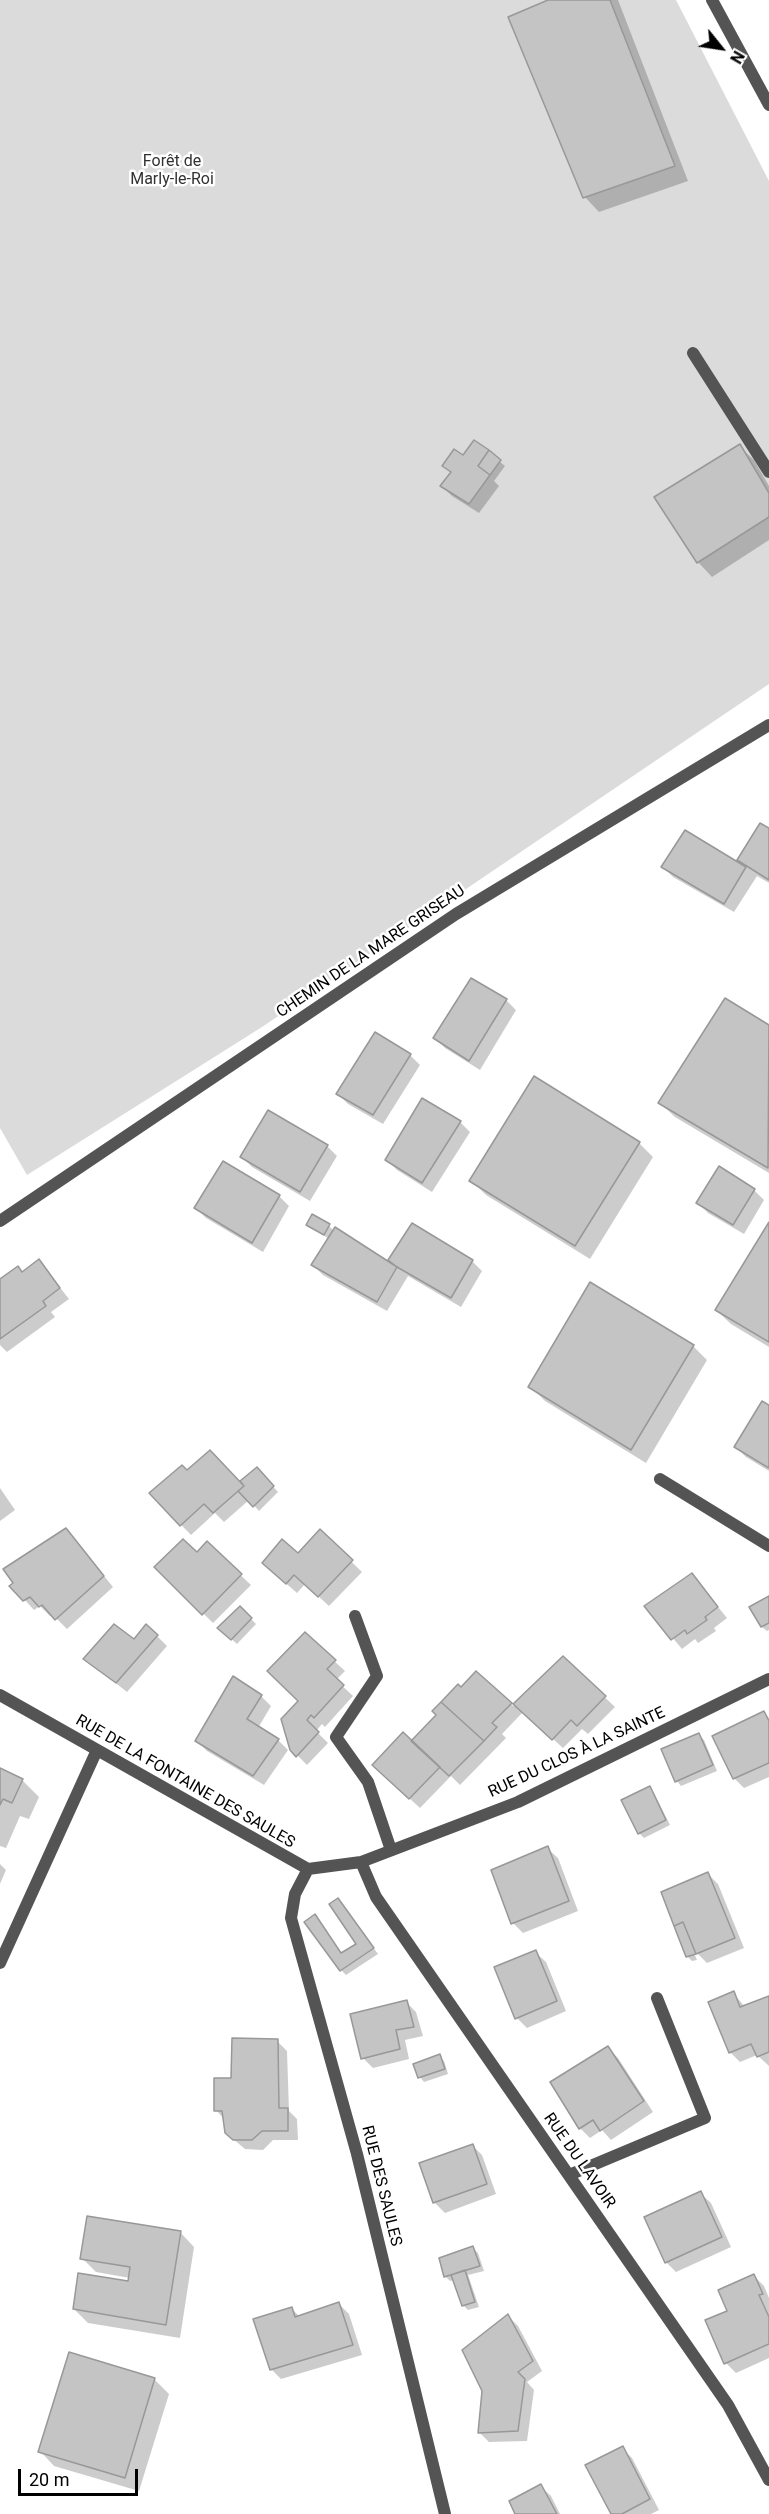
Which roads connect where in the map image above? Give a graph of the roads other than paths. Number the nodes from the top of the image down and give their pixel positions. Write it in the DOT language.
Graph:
graph roads {
  1 [pos="712,0"];
  2 [pos="769,105"];
  3 [pos="693,352"];
  4 [pos="769,472"];
  5 [pos="769,725"];
  6 [pos="0,1221"];
  7 [pos="660,1479"];
  8 [pos="769,1546"];
  9 [pos="355,1616"];
  10 [pos="769,1678"];
  11 [pos="0,1695"];
  12 [pos="97,1750"];
  13 [pos="391,1850"];
  14 [pos="361,1862"];
  15 [pos="308,1869"];
  16 [pos="0,1963"];
  17 [pos="657,1998"];
  18 [pos="569,2175"];
  19 [pos="769,2480"];
  20 [pos="445,2514"];
  1 -- 2 [label="street"];
  3 -- 4 [label="street"];
  5 -- 6 [label="street, CHEMIN DE LA MARE GRISEAU"];
  7 -- 8 [label="street"];
  9 -- 13 [label="street"];
  10 -- 13 [label="street, RUE DU CLOS À LA SAINTE"];
  11 -- 12 [label="street, RUE DE LA FONTAINE DES SAULES"];
  12 -- 15 [label="street, RUE DE LA FONTAINE DES SAULES"];
  12 -- 16 [label="street"];
  13 -- 14 [label="street, RUE DU CLOS À LA SAINTE"];
  14 -- 15 [label="street"];
  14 -- 18 [label="street, RUE DU LAVOIR"];
  15 -- 20 [label="street, RUE DES SAULES"];
  17 -- 18 [label="street"];
  18 -- 19 [label="street, RUE DU LAVOIR"];
}
